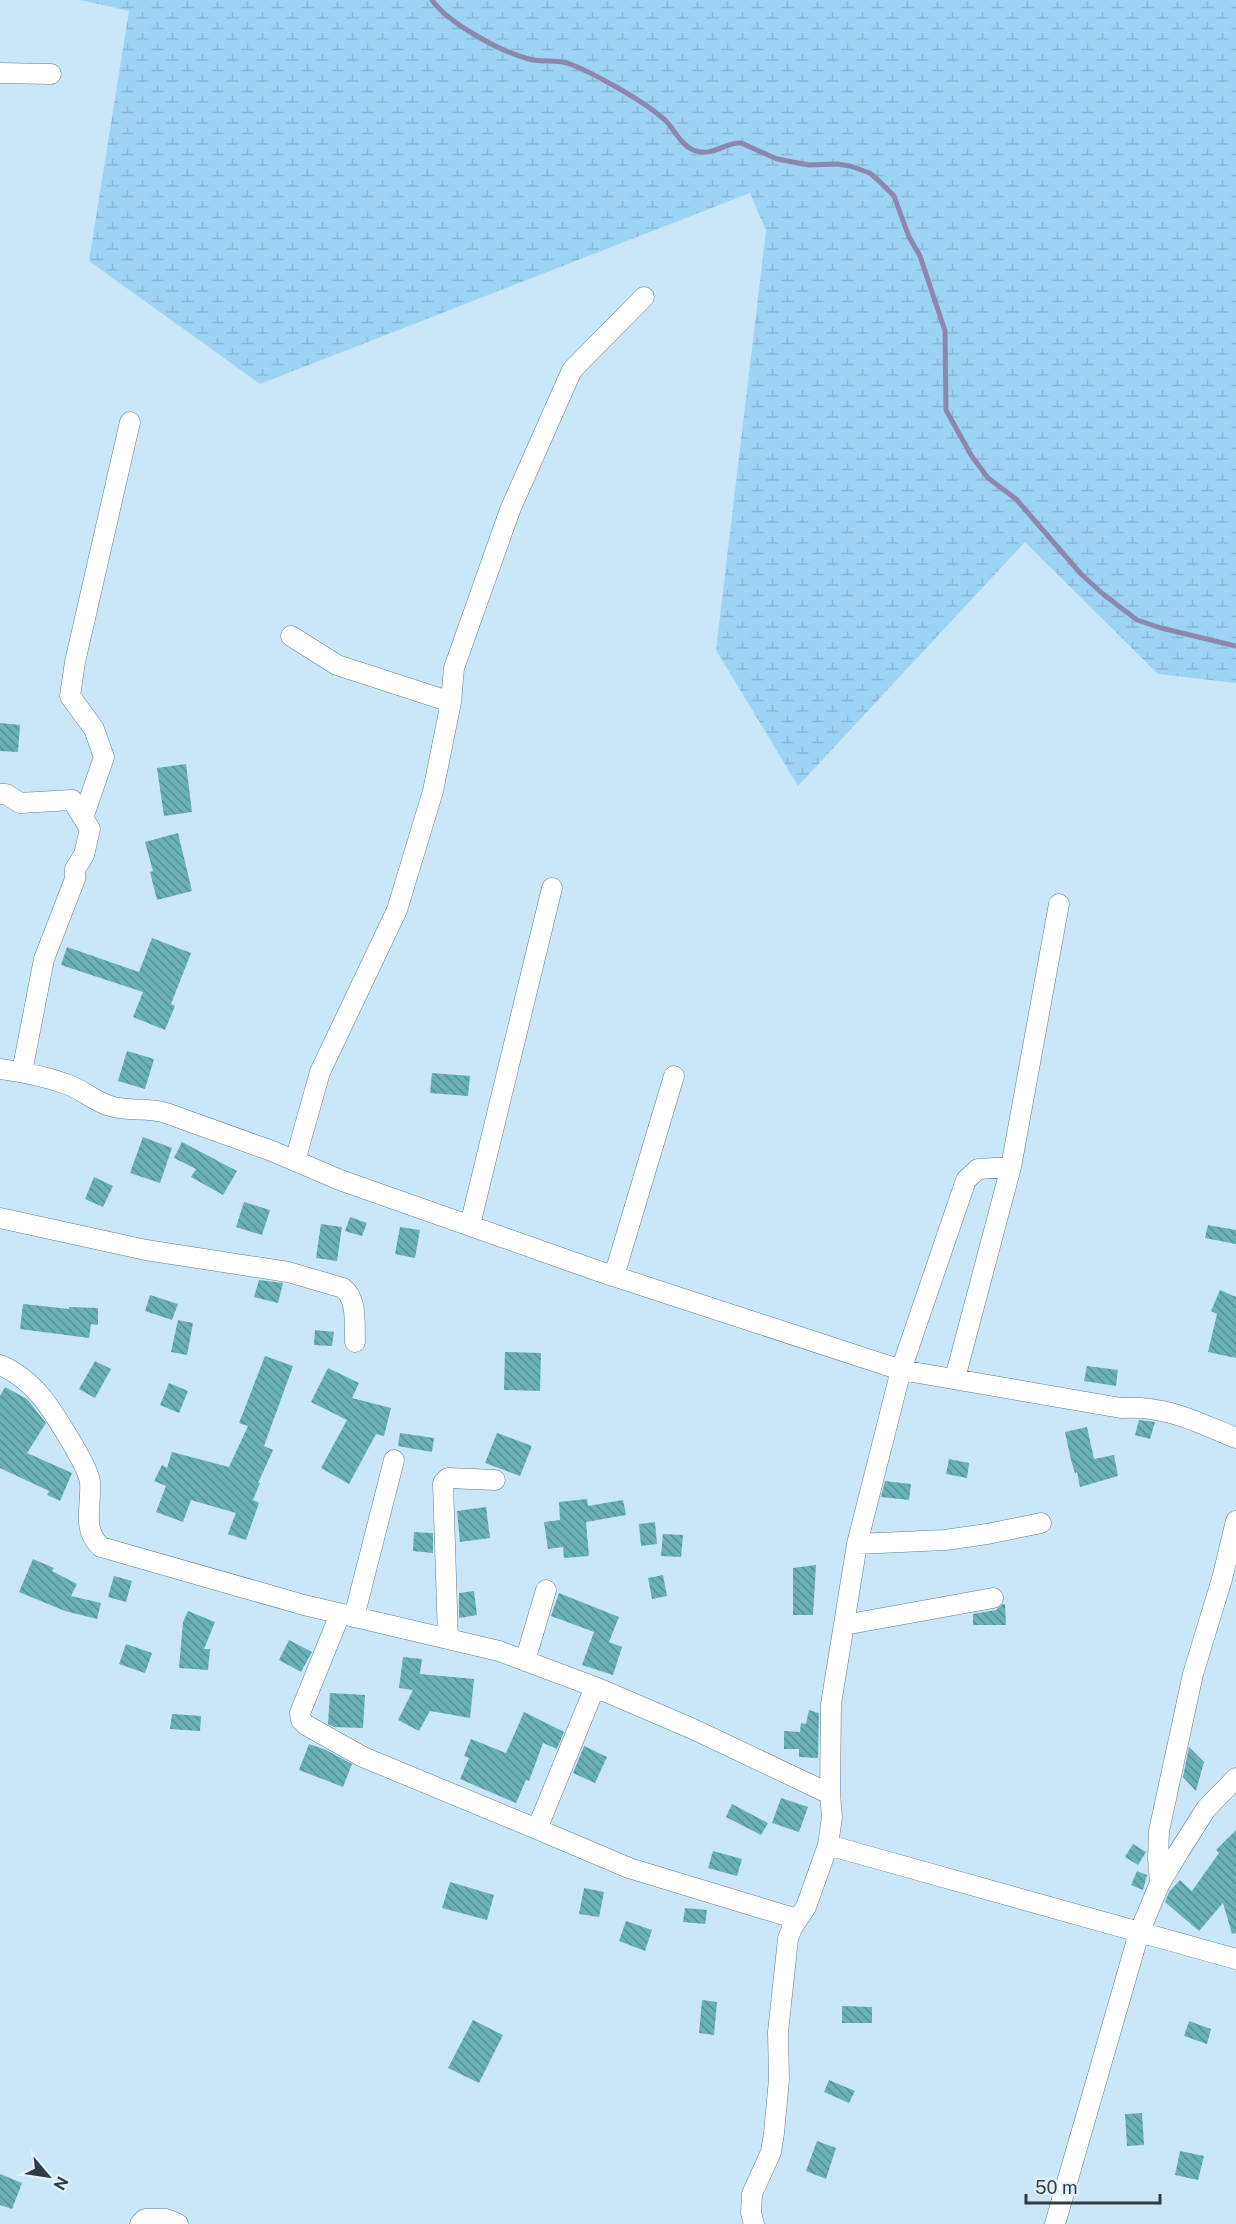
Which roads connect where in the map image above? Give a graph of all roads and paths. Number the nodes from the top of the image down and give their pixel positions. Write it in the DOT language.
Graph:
graph roads {
  1 [pos="0,73"];
  2 [pos="51,74"];
  3 [pos="644,297"];
  4 [pos="130,422"];
  5 [pos="291,636"];
  6 [pos="451,702"];
  7 [pos="0,794"];
  8 [pos="83,818"];
  9 [pos="552,888"];
  10 [pos="1059,904"];
  11 [pos="0,1069"];
  12 [pos="22,1072"];
  13 [pos="674,1076"];
  14 [pos="295,1161"];
  15 [pos="1011,1167"];
  16 [pos="0,1218"];
  17 [pos="470,1225"];
  18 [pos="614,1276"];
  19 [pos="355,1342"];
  20 [pos="0,1365"];
  21 [pos="901,1370"];
  22 [pos="955,1378"];
  23 [pos="1236,1438"];
  24 [pos="394,1460"];
  25 [pos="495,1480"];
  26 [pos="1236,1521"];
  27 [pos="1041,1523"];
  28 [pos="857,1544"];
  29 [pos="546,1590"];
  30 [pos="993,1598"];
  31 [pos="347,1615"];
  32 [pos="844,1625"];
  33 [pos="448,1639"];
  34 [pos="525,1660"];
  35 [pos="595,1687"];
  36 [pos="1236,1778"];
  37 [pos="830,1794"];
  38 [pos="537,1828"];
  39 [pos="828,1845"];
  40 [pos="1160,1883"];
  41 [pos="797,1919"];
  42 [pos="1139,1933"];
  43 [pos="1236,1959"];
  44 [pos="140,2224"];
  45 [pos="178,2224"];
  46 [pos="754,2224"];
  47 [pos="1055,2224"];
  1 -- 2 [label="street"];
  3 -- 6 [label="street"];
  4 -- 8 [label="street"];
  5 -- 6 [label="street"];
  6 -- 14 [label="street"];
  7 -- 8 [label="street"];
  8 -- 12 [label="street"];
  9 -- 17 [label="street"];
  10 -- 15 [label="street"];
  11 -- 12 [label="street"];
  12 -- 14 [label="street"];
  13 -- 18 [label="street"];
  14 -- 17 [label="street"];
  15 -- 21 [label="street"];
  15 -- 22 [label="street"];
  16 -- 19 [label="street"];
  17 -- 18 [label="street"];
  18 -- 21 [label="street"];
  20 -- 31 [label="street"];
  21 -- 22 [label="street"];
  21 -- 28 [label="street"];
  22 -- 23 [label="street"];
  24 -- 31 [label="street"];
  25 -- 33 [label="street"];
  26 -- 40 [label="street"];
  27 -- 28 [label="street"];
  28 -- 32 [label="street"];
  29 -- 34 [label="street"];
  30 -- 32 [label="street"];
  31 -- 33 [label="street"];
  31 -- 38 [label="street"];
  32 -- 37 [label="street"];
  33 -- 34 [label="street"];
  34 -- 35 [label="street"];
  35 -- 37 [label="street"];
  35 -- 38 [label="street"];
  36 -- 40 [label="street"];
  37 -- 39 [label="street"];
  38 -- 41 [label="street"];
  39 -- 41 [label="street"];
  39 -- 42 [label="street"];
  40 -- 42 [label="street"];
  41 -- 46 [label="street"];
  42 -- 43 [label="street"];
  42 -- 47 [label="street"];
  44 -- 45 [label="street"];
}
